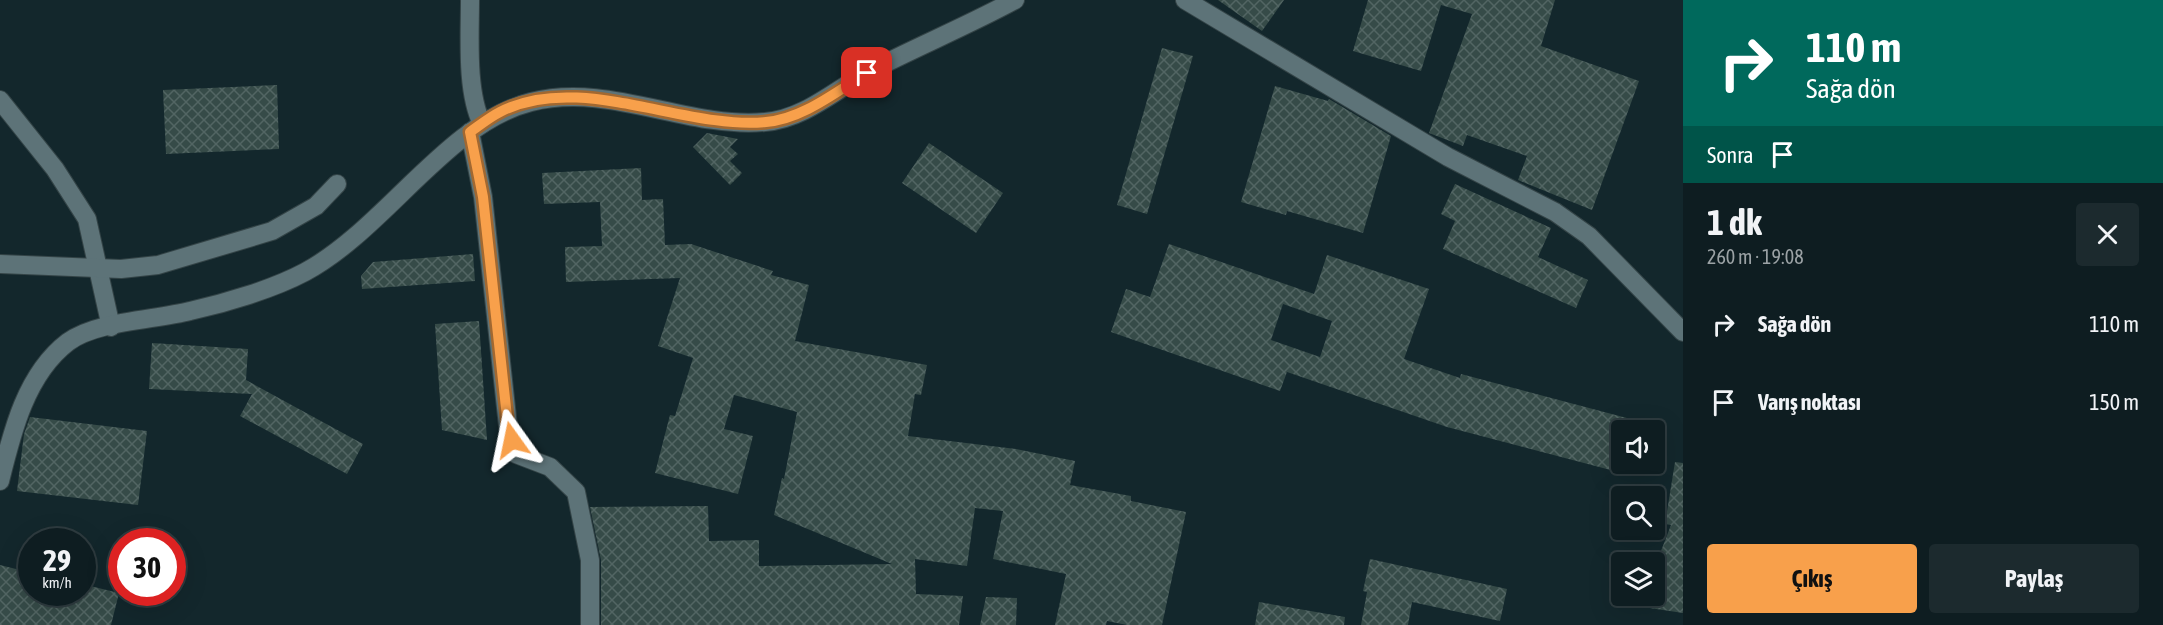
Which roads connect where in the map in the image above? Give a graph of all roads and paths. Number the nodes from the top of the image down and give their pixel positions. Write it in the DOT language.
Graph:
graph roads {
  1 [pos="470,0"];
  2 [pos="1015,0"];
  3 [pos="1185,0"];
  4 [pos="0,100"];
  5 [pos="476,128"];
  6 [pos="337,183"];
  7 [pos="0,264"];
  8 [pos="99,269"];
  9 [pos="111,327"];
  10 [pos="1683,332"];
  11 [pos="0,481"];
  12 [pos="590,625"];
  1 -- 5 [label="street"];
  2 -- 5 [label="street"];
  3 -- 10 [label="street"];
  4 -- 8 [label="street"];
  5 -- 9 [label="street"];
  5 -- 12 [label="street"];
  6 -- 8 [label="street"];
  7 -- 8 [label="street"];
  8 -- 9 [label="street"];
  9 -- 11 [label="street"];
}
